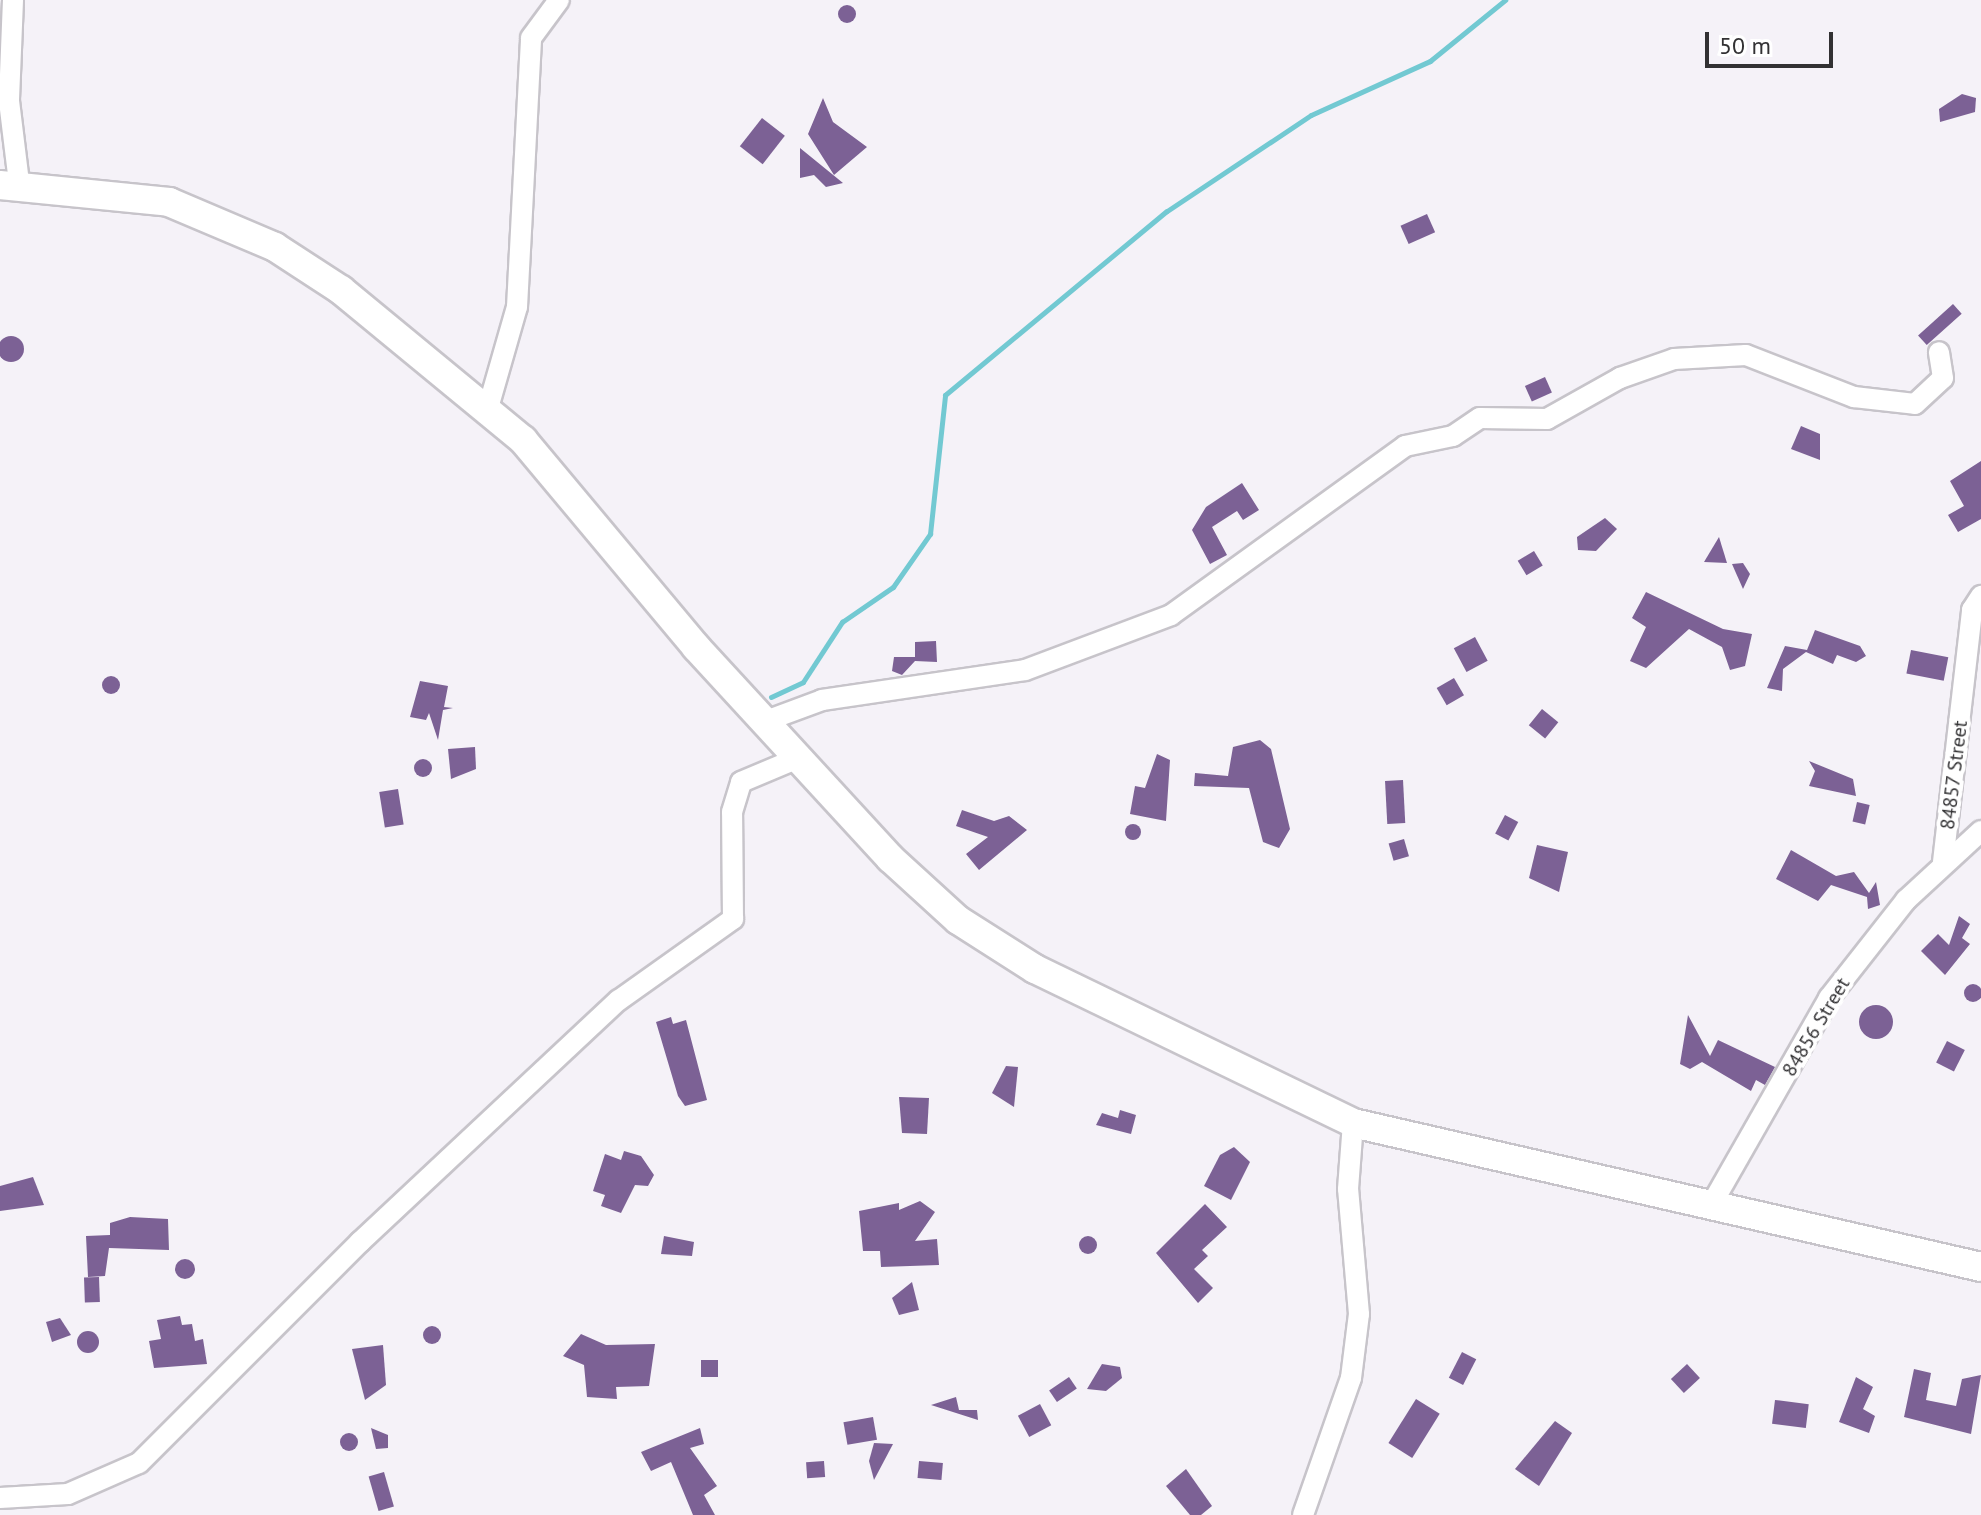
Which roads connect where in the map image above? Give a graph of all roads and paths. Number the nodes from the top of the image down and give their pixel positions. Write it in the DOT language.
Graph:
graph roads {
  1 [pos="13,0"];
  2 [pos="559,0"];
  3 [pos="10,184"];
  4 [pos="1939,352"];
  5 [pos="488,408"];
  6 [pos="1981,596"];
  7 [pos="763,722"];
  8 [pos="796,759"];
  9 [pos="1981,831"];
  10 [pos="1943,862"];
  11 [pos="1353,1123"];
  12 [pos="1710,1207"];
  13 [pos="1981,1267"];
  14 [pos="0,1498"];
  15 [pos="1303,1515"];
  1 -- 3 [label="street"];
  2 -- 5 [label="street"];
  3 -- 5 [label="street"];
  4 -- 7 [label="street"];
  5 -- 7 [label="street"];
  6 -- 10 [label="street, 84857 Street"];
  7 -- 8 [label="street"];
  8 -- 11 [label="street"];
  8 -- 14 [label="street"];
  9 -- 10 [label="street, 84856 Street"];
  10 -- 12 [label="street, 84856 Street"];
  11 -- 12 [label="street"];
  11 -- 15 [label="street"];
  12 -- 13 [label="street"];
}
